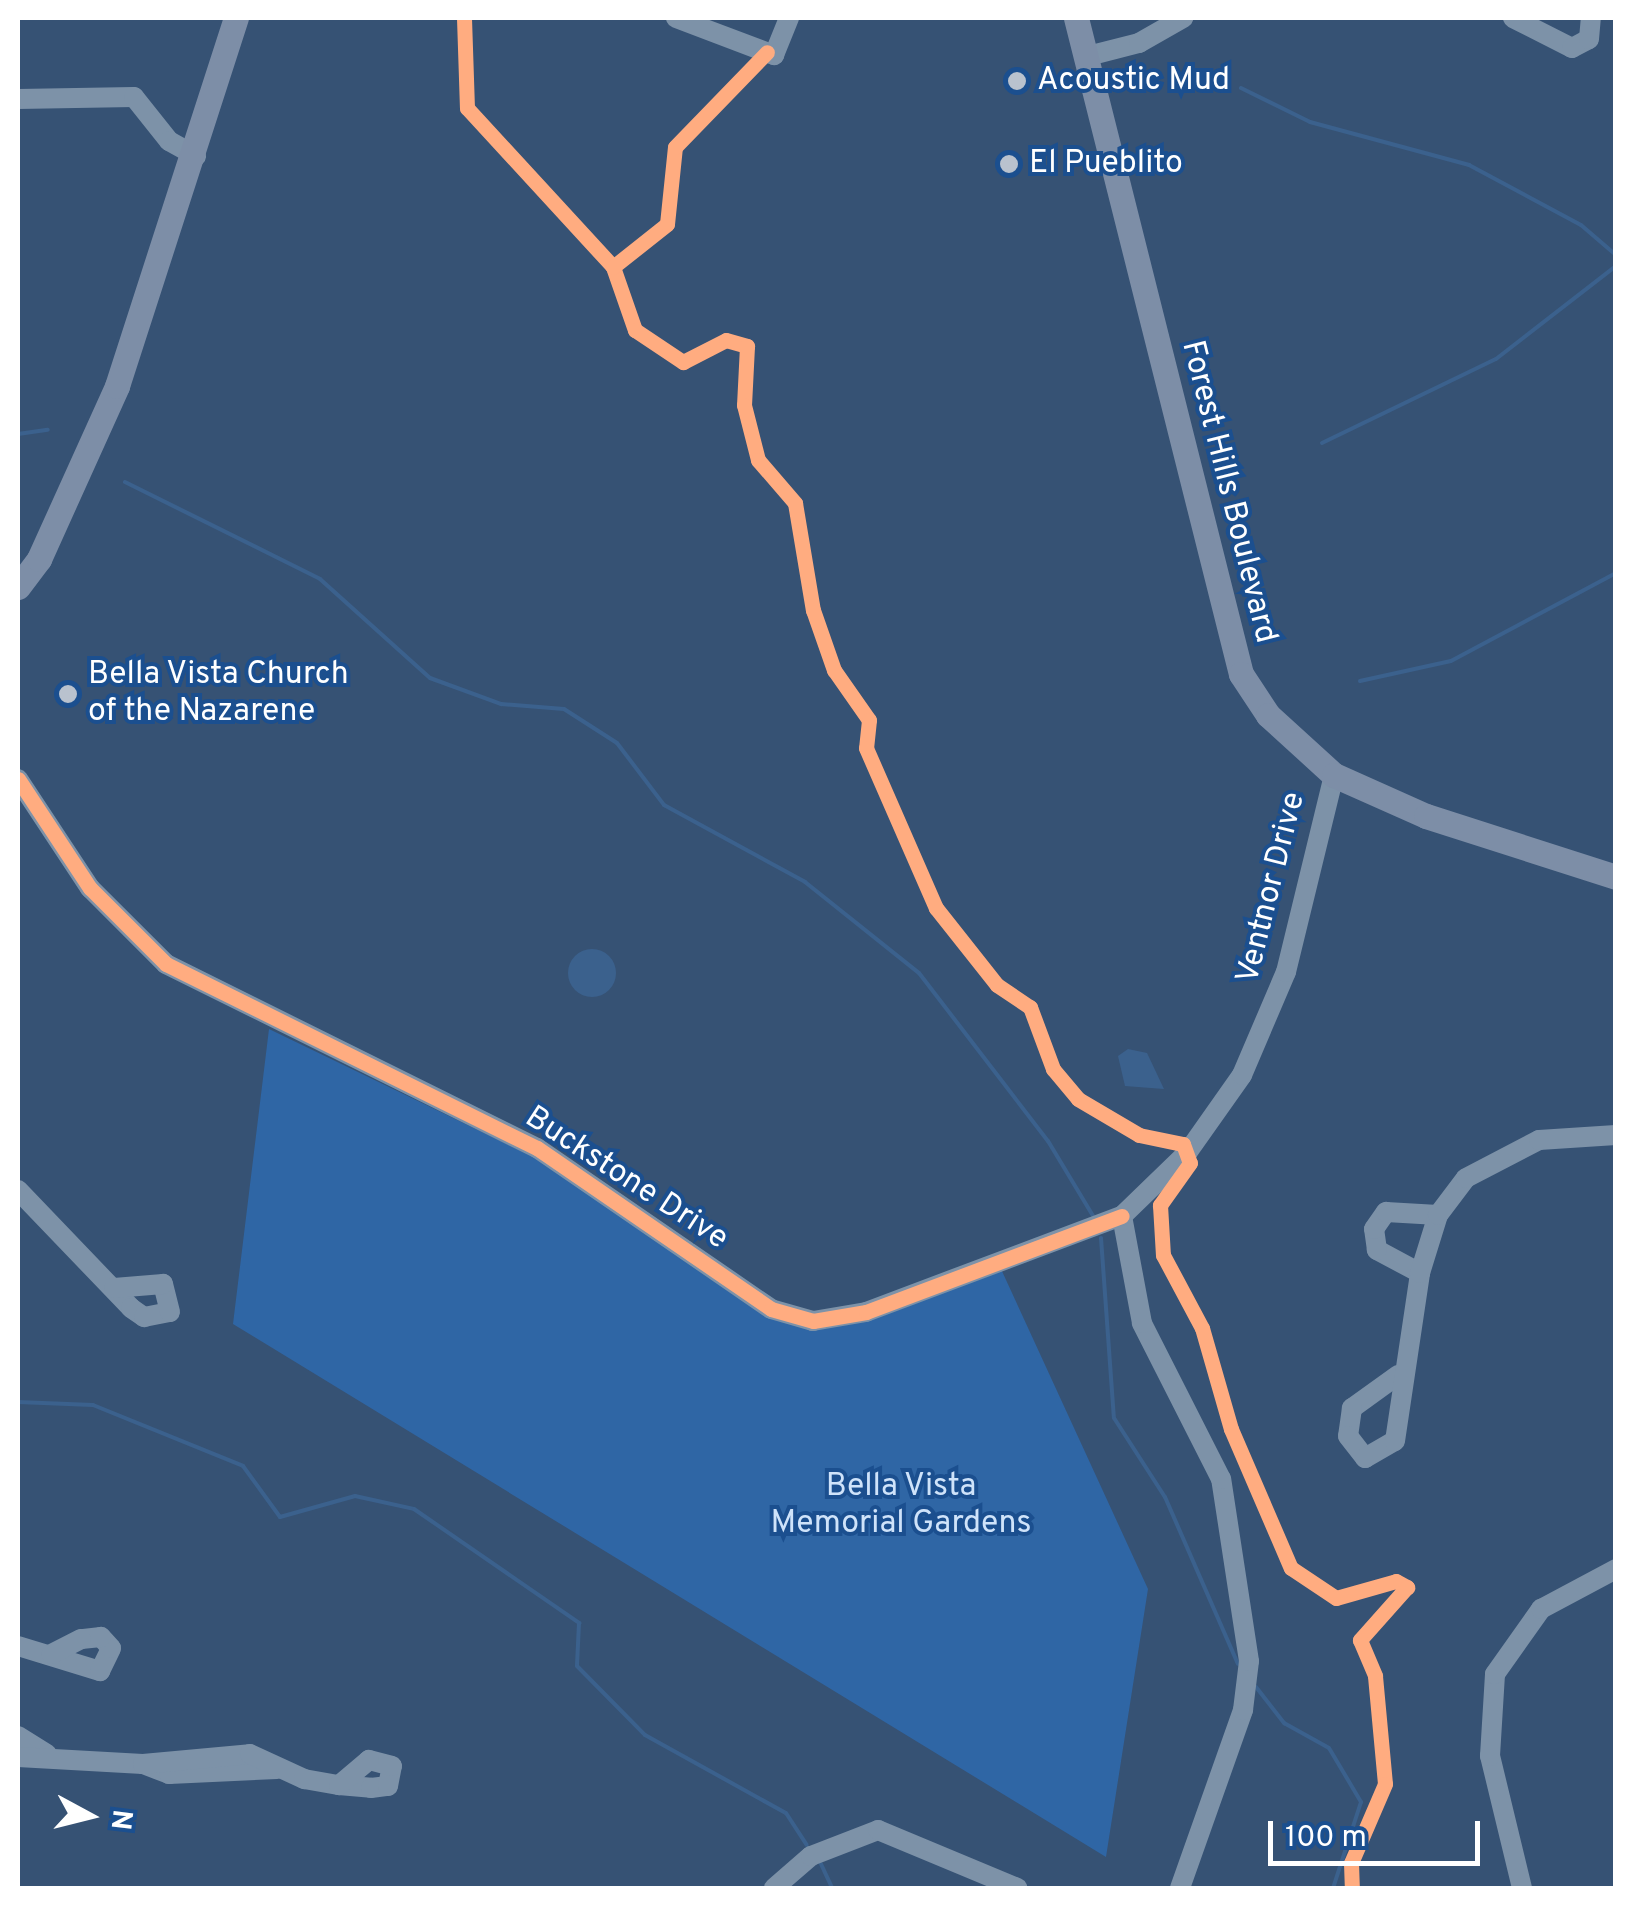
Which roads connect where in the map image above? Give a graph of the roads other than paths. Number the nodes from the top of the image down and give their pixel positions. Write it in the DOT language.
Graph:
graph roads {
  1 [pos="236,18"];
  2 [pos="676,18"];
  3 [pos="789,18"];
  4 [pos="1076,18"];
  5 [pos="1183,18"];
  6 [pos="1526,18"];
  7 [pos="1591,18"];
  8 [pos="1088,56"];
  9 [pos="18,100"];
  10 [pos="196,156"];
  11 [pos="18,587"];
  12 [pos="1334,774"];
  13 [pos="18,778"];
  14 [pos="1616,877"];
  15 [pos="1616,1135"];
  16 [pos="18,1190"];
  17 [pos="1438,1215"];
  18 [pos="1122,1216"];
  19 [pos="1420,1273"];
  20 [pos="114,1288"];
  21 [pos="1398,1374"];
  22 [pos="1616,1569"];
  23 [pos="18,1646"];
  24 [pos="52,1654"];
  25 [pos="18,1736"];
  26 [pos="47,1754"];
  27 [pos="18,1757"];
  28 [pos="339,1786"];
  29 [pos="774,1888"];
  30 [pos="1017,1888"];
  31 [pos="1180,1888"];
  32 [pos="1522,1888"];
  1 -- 10 [label="main road"];
  2 -- 3 [label="street"];
  4 -- 8 [label="main road, Forest Hills Boulevard"];
  5 -- 8 [label="street"];
  6 -- 7 [label="street"];
  8 -- 12 [label="main road, Forest Hills Boulevard"];
  9 -- 10 [label="street"];
  10 -- 11 [label="main road"];
  12 -- 14 [label="main road, Forest Hills Boulevard"];
  12 -- 18 [label="street, Ventnor Drive"];
  13 -- 18 [label="street, Buckstone Drive"];
  15 -- 17 [label="street"];
  16 -- 20 [label="street"];
  17 -- 19 [label="street"];
  17 -- 19 [label="street"];
  18 -- 31 [label="street"];
  19 -- 21 [label="street"];
  22 -- 32 [label="street"];
  23 -- 24 [label="street"];
  25 -- 26 [label="street"];
  26 -- 27 [label="street"];
  26 -- 28 [label="street"];
  29 -- 30 [label="street"];
}
